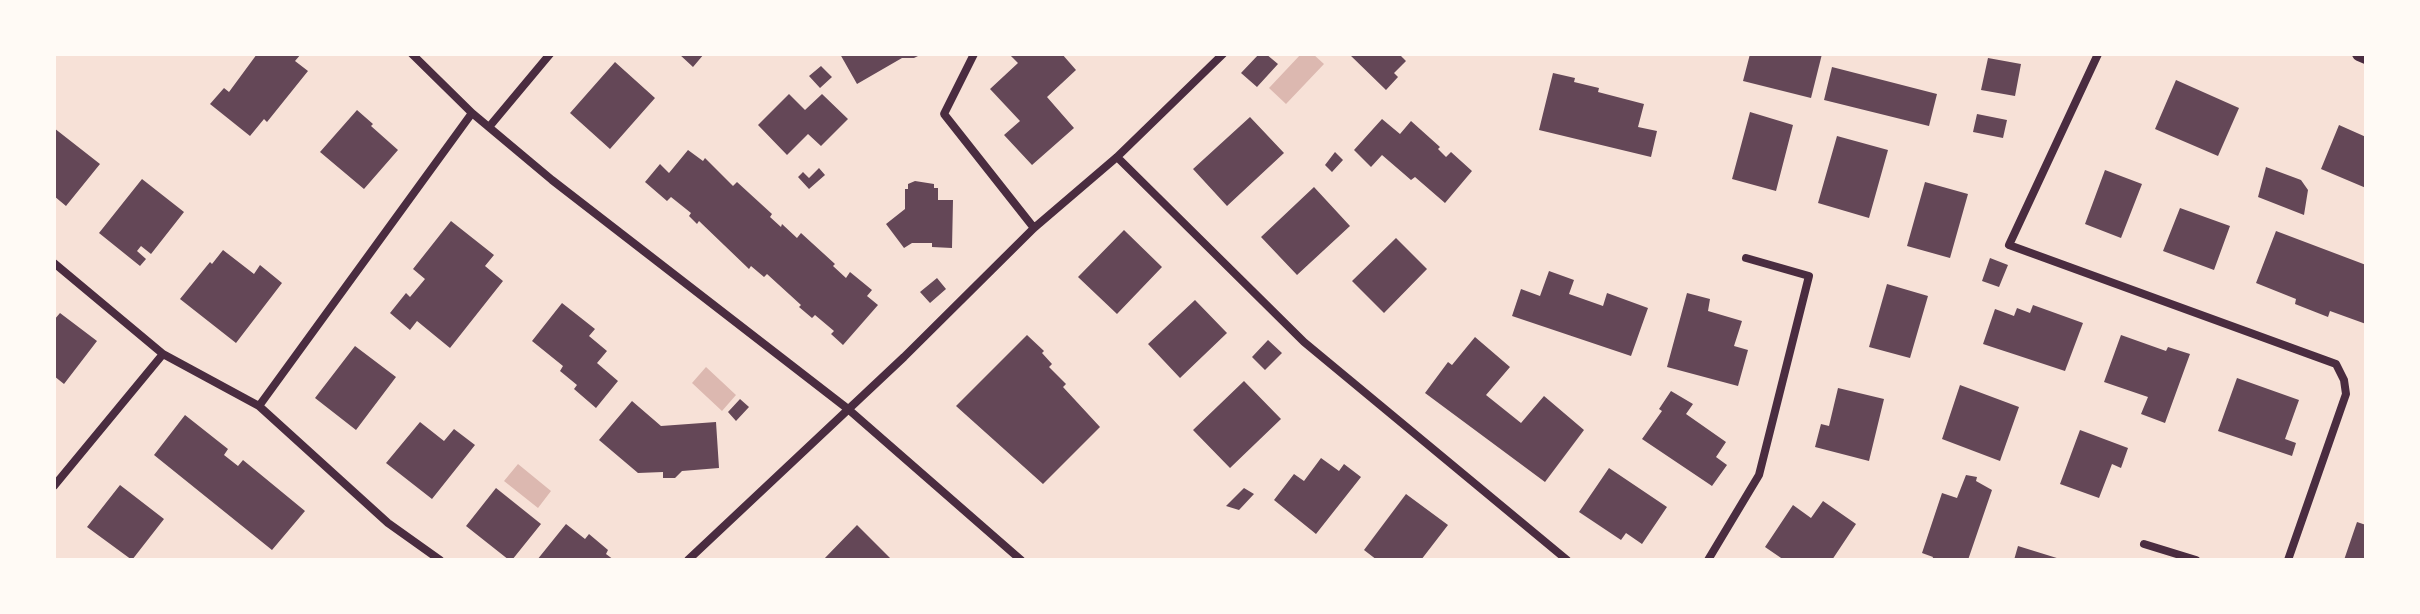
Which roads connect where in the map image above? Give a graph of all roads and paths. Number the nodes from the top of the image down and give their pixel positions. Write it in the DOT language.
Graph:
graph roads {
  1 [pos="412,54"];
  2 [pos="550,54"];
  3 [pos="974,54"];
  4 [pos="1223,54"];
  5 [pos="2098,54"];
  6 [pos="2359,54"];
  7 [pos="2366,57"];
  8 [pos="472,113"];
  9 [pos="489,127"];
  10 [pos="1117,157"];
  11 [pos="1034,228"];
  12 [pos="1746,258"];
  13 [pos="54,263"];
  14 [pos="163,354"];
  15 [pos="259,406"];
  16 [pos="848,409"];
  17 [pos="54,486"];
  18 [pos="2144,544"];
  19 [pos="440,560"];
  20 [pos="688,560"];
  21 [pos="1021,560"];
  22 [pos="1567,560"];
  23 [pos="1708,560"];
  24 [pos="2196,560"];
  25 [pos="2288,560"];
  1 -- 8 [label="street"];
  2 -- 9 [label="street"];
  3 -- 11 [label="street"];
  4 -- 10 [label="street"];
  5 -- 25 [label="street"];
  6 -- 7 [label="street"];
  8 -- 9 [label="street"];
  8 -- 15 [label="street"];
  9 -- 16 [label="street"];
  10 -- 11 [label="street"];
  10 -- 22 [label="street"];
  11 -- 16 [label="street"];
  12 -- 23 [label="street"];
  13 -- 14 [label="street"];
  14 -- 15 [label="street"];
  14 -- 17 [label="street"];
  15 -- 19 [label="street"];
  16 -- 20 [label="street"];
  16 -- 21 [label="street"];
  18 -- 24 [label="street"];
}
